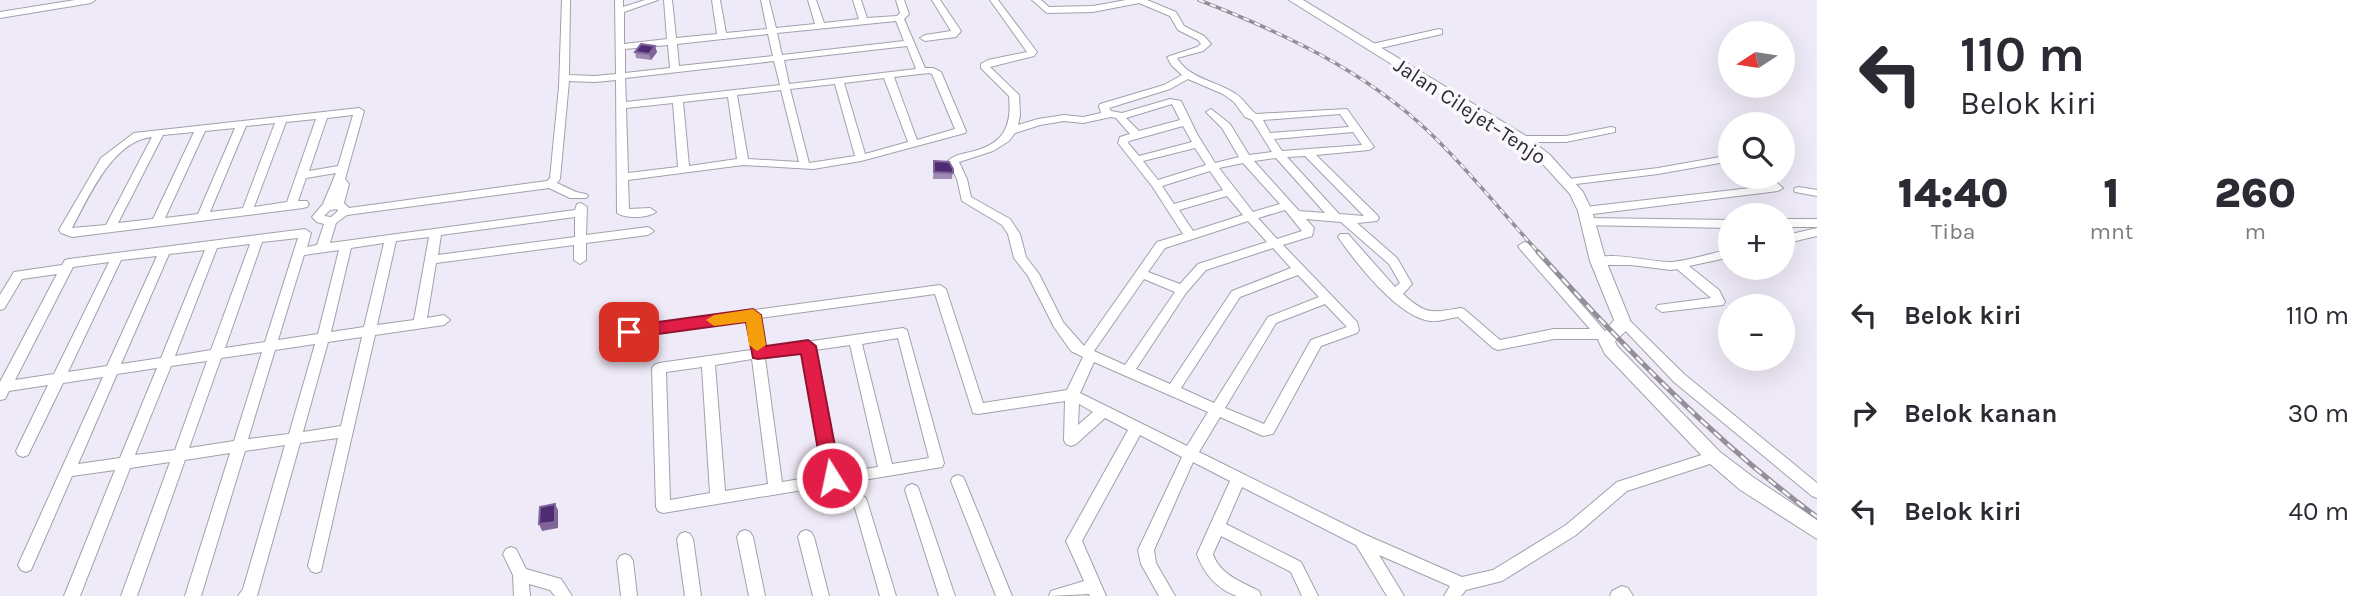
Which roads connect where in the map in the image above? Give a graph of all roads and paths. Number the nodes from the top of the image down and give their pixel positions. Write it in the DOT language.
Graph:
graph roads {
  1 [pos="92,0"];
  2 [pos="566,0"];
  3 [pos="654,0"];
  4 [pos="668,0"];
  5 [pos="716,0"];
  6 [pos="765,0"];
  7 [pos="813,0"];
  8 [pos="857,0"];
  9 [pos="900,0"];
  10 [pos="936,0"];
  11 [pos="994,0"];
  12 [pos="1037,0"];
  13 [pos="1295,0"];
  14 [pos="619,6"];
  15 [pos="0,15"];
  16 [pos="899,18"];
  17 [pos="864,21"];
  18 [pos="820,26"];
  19 [pos="772,32"];
  20 [pos="1439,32"];
  21 [pos="723,37"];
  22 [pos="925,38"];
  23 [pos="673,42"];
  24 [pos="909,43"];
  25 [pos="620,47"];
  26 [pos="1372,47"];
  27 [pos="779,58"];
  28 [pos="675,69"];
  29 [pos="922,71"];
  30 [pos="888,75"];
  31 [pos="1188,75"];
  32 [pos="621,76"];
  33 [pos="839,81"];
  34 [pos="564,83"];
  35 [pos="785,87"];
  36 [pos="732,94"];
  37 [pos="678,100"];
  38 [pos="621,106"];
  39 [pos="1211,113"];
  40 [pos="323,114"];
  41 [pos="1107,115"];
  42 [pos="1122,116"];
  43 [pos="1256,118"];
  44 [pos="282,119"];
  45 [pos="1185,122"];
  46 [pos="242,124"];
  47 [pos="201,128"];
  48 [pos="1357,129"];
  49 [pos="1013,130"];
  50 [pos="1611,130"];
  51 [pos="159,133"];
  52 [pos="1137,135"];
  53 [pos="1267,136"];
  54 [pos="1521,139"];
  55 [pos="914,144"];
  56 [pos="1198,144"];
  57 [pos="1307,152"];
  58 [pos="1279,155"];
  59 [pos="862,158"];
  60 [pos="1246,159"];
  61 [pos="1136,160"];
  62 [pos="1718,160"];
  63 [pos="743,162"];
  64 [pos="804,166"];
  65 [pos="1211,166"];
  66 [pos="684,170"];
  67 [pos="342,174"];
  68 [pos="302,175"];
  69 [pos="624,177"];
  70 [pos="553,181"];
  71 [pos="1568,182"];
  72 [pos="1156,184"];
  73 [pos="1765,189"];
  74 [pos="1799,190"];
  75 [pos="1231,191"];
  76 [pos="1817,193"];
  77 [pos="336,208"];
  78 [pos="1172,208"];
  79 [pos="1292,210"];
  80 [pos="247,211"];
  81 [pos="650,212"];
  82 [pos="581,213"];
  83 [pos="1251,216"];
  84 [pos="1586,216"];
  85 [pos="202,217"];
  86 [pos="1341,218"];
  87 [pos="157,223"];
  88 [pos="1718,223"];
  89 [pos="1795,223"];
  90 [pos="1817,223"];
  91 [pos="110,228"];
  92 [pos="648,231"];
  93 [pos="436,232"];
  94 [pos="1817,232"];
  95 [pos="1190,236"];
  96 [pos="1344,237"];
  97 [pos="1795,237"];
  98 [pos="258,238"];
  99 [pos="391,238"];
  100 [pos="580,240"];
  101 [pos="1276,243"];
  102 [pos="213,244"];
  103 [pos="346,246"];
  104 [pos="1524,246"];
  105 [pos="322,249"];
  106 [pos="165,250"];
  107 [pos="298,252"];
  108 [pos="1718,256"];
  109 [pos="117,257"];
  110 [pos="431,260"];
  111 [pos="580,260"];
  112 [pos="1598,261"];
  113 [pos="1680,265"];
  114 [pos="1301,268"];
  115 [pos="66,269"];
  116 [pos="1142,274"];
  117 [pos="1182,290"];
  118 [pos="1397,293"];
  119 [pos="1328,298"];
  120 [pos="0,306"];
  121 [pos="1662,308"];
  122 [pos="753,315"];
  123 [pos="444,320"];
  124 [pos="1622,320"];
  125 [pos="420,324"];
  126 [pos="368,332"];
  127 [pos="629,332"];
  128 [pos="1604,337"];
  129 [pos="323,338"];
  130 [pos="855,340"];
  131 [pos="269,346"];
  132 [pos="808,346"];
  133 [pos="758,353"];
  134 [pos="216,354"];
  135 [pos="1088,354"];
  136 [pos="708,361"];
  137 [pos="165,362"];
  138 [pos="112,370"];
  139 [pos="1128,371"];
  140 [pos="58,378"];
  141 [pos="2,389"];
  142 [pos="1172,391"];
  143 [pos="1072,395"];
  144 [pos="1217,410"];
  145 [pos="1103,411"];
  146 [pos="1136,427"];
  147 [pos="346,431"];
  148 [pos="293,439"];
  149 [pos="239,446"];
  150 [pos="23,451"];
  151 [pos="1190,454"];
  152 [pos="180,455"];
  153 [pos="1714,457"];
  154 [pos="125,462"];
  155 [pos="886,470"];
  156 [pos="68,471"];
  157 [pos="832,478"];
  158 [pos="1239,478"];
  159 [pos="958,481"];
  160 [pos="776,488"];
  161 [pos="912,490"];
  162 [pos="1817,492"];
  163 [pos="718,498"];
  164 [pos="860,501"];
  165 [pos="1217,527"];
  166 [pos="1817,531"];
  167 [pos="745,537"];
  168 [pos="806,537"];
  169 [pos="685,539"];
  170 [pos="1361,540"];
  171 [pos="511,554"];
  172 [pos="625,561"];
  173 [pos="26,565"];
  174 [pos="316,566"];
  175 [pos="522,575"];
  176 [pos="1456,590"];
  177 [pos="1096,591"];
  178 [pos="72,596"];
  179 [pos="129,596"];
  180 [pos="193,596"];
  181 [pos="246,596"];
  182 [pos="522,596"];
  183 [pos="564,596"];
  184 [pos="629,596"];
  185 [pos="692,596"];
  186 [pos="757,596"];
  187 [pos="821,596"];
  188 [pos="888,596"];
  189 [pos="947,596"];
  190 [pos="1004,596"];
  191 [pos="1057,596"];
  192 [pos="1167,596"];
  193 [pos="1253,596"];
  194 [pos="1310,596"];
  195 [pos="1396,596"];
  196 [pos="1618,596"];
  197 [pos="1625,596"];
  1 -- 15 [label="street"];
  2 -- 34 [label="street"];
  3 -- 14 [label="street"];
  4 -- 23 [label="street"];
  5 -- 21 [label="street"];
  6 -- 19 [label="street"];
  7 -- 18 [label="street"];
  8 -- 17 [label="street"];
  9 -- 16 [label="street"];
  10 -- 22 [label="street"];
  11 -- 49 [label="street"];
  12 -- 31 [label="street"];
  13 -- 26 [label="main road, Jalan Cilejet–Tenjo"];
  14 -- 25 [label="street"];
  16 -- 17 [label="street"];
  16 -- 24 [label="street"];
  17 -- 18 [label="street"];
  18 -- 19 [label="street"];
  19 -- 21 [label="street"];
  19 -- 27 [label="street"];
  20 -- 26 [label="street"];
  21 -- 23 [label="street"];
  23 -- 25 [label="street"];
  23 -- 28 [label="street"];
  24 -- 27 [label="street"];
  24 -- 29 [label="street"];
  25 -- 32 [label="street"];
  26 -- 54 [label="main road, Jalan Cilejet–Tenjo"];
  27 -- 28 [label="street"];
  27 -- 35 [label="street"];
  28 -- 32 [label="street"];
  29 -- 30 [label="street"];
  29 -- 55 [label="street"];
  30 -- 33 [label="street"];
  30 -- 55 [label="street"];
  31 -- 41 [label="street"];
  31 -- 43 [label="street"];
  32 -- 34 [label="street"];
  32 -- 38 [label="street"];
  33 -- 35 [label="street"];
  33 -- 59 [label="street"];
  34 -- 70 [label="street"];
  35 -- 36 [label="street"];
  35 -- 64 [label="street"];
  36 -- 37 [label="street"];
  36 -- 63 [label="street"];
  37 -- 38 [label="street"];
  37 -- 66 [label="street"];
  38 -- 69 [label="street"];
  39 -- 60 [label="street"];
  40 -- 44 [label="street"];
  40 -- 67 [label="street"];
  40 -- 68 [label="street"];
  41 -- 42 [label="street"];
  41 -- 49 [label="street"];
  42 -- 45 [label="street"];
  42 -- 52 [label="street"];
  43 -- 48 [label="street"];
  43 -- 53 [label="street"];
  44 -- 46 [label="street"];
  44 -- 80 [label="street"];
  45 -- 52 [label="street"];
  45 -- 56 [label="street"];
  46 -- 47 [label="street"];
  46 -- 85 [label="street"];
  47 -- 51 [label="street"];
  47 -- 87 [label="street"];
  48 -- 53 [label="street"];
  48 -- 57 [label="street"];
  49 -- 135 [label="street"];
  50 -- 54 [label="street"];
  51 -- 91 [label="street"];
  51 -- 91 [label="street"];
  52 -- 61 [label="street"];
  53 -- 58 [label="street"];
  54 -- 71 [label="main road, Jalan Cilejet–Tenjo"];
  55 -- 59 [label="street"];
  56 -- 61 [label="street"];
  56 -- 65 [label="street"];
  57 -- 58 [label="street"];
  57 -- 86 [label="street"];
  58 -- 60 [label="street"];
  58 -- 86 [label="street"];
  59 -- 64 [label="street"];
  60 -- 65 [label="street"];
  60 -- 79 [label="street"];
  61 -- 72 [label="street"];
  62 -- 71 [label="street"];
  63 -- 64 [label="street"];
  63 -- 66 [label="street"];
  65 -- 72 [label="street"];
  65 -- 75 [label="street"];
  66 -- 69 [label="street"];
  67 -- 68 [label="street"];
  67 -- 77 [label="street"];
  68 -- 80 [label="street"];
  69 -- 81 [label="street"];
  70 -- 77 [label="street"];
  70 -- 82 [label="street"];
  71 -- 84 [label="main road, Jalan Cilejet–Tenjo"];
  72 -- 78 [label="street"];
  73 -- 84 [label="street"];
  74 -- 76 [label="street"];
  75 -- 78 [label="street"];
  75 -- 83 [label="street"];
  77 -- 105 [label="street"];
  78 -- 95 [label="street"];
  79 -- 83 [label="street"];
  79 -- 86 [label="street"];
  79 -- 101 [label="street"];
  80 -- 85 [label="street"];
  82 -- 93 [label="street"];
  82 -- 100 [label="street"];
  83 -- 95 [label="street"];
  83 -- 101 [label="street"];
  84 -- 88 [label="street"];
  84 -- 112 [label="main road, Jalan Cilejet–Tenjo"];
  85 -- 87 [label="street"];
  86 -- 118 [label="street"];
  87 -- 91 [label="street"];
  89 -- 90 [label="street"];
  92 -- 100 [label="street"];
  93 -- 99 [label="street"];
  93 -- 110 [label="street"];
  94 -- 97 [label="street"];
  95 -- 116 [label="street"];
  96 -- 118 [label="street"];
  98 -- 102 [label="street"];
  98 -- 107 [label="street"];
  98 -- 134 [label="street"];
  99 -- 103 [label="street"];
  99 -- 126 [label="street"];
  100 -- 110 [label="street"];
  100 -- 111 [label="street"];
  101 -- 114 [label="street"];
  101 -- 117 [label="street"];
  102 -- 106 [label="street"];
  102 -- 137 [label="street"];
  103 -- 105 [label="street"];
  103 -- 129 [label="street"];
  104 -- 128 [label="street"];
  105 -- 107 [label="street"];
  106 -- 109 [label="street"];
  106 -- 138 [label="street"];
  107 -- 131 [label="street"];
  108 -- 113 [label="street"];
  109 -- 115 [label="street"];
  109 -- 140 [label="street"];
  110 -- 125 [label="street"];
  112 -- 113 [label="street"];
  112 -- 124 [label="main road, Jalan Cilejet–Tenjo"];
  113 -- 121 [label="street"];
  114 -- 119 [label="street"];
  114 -- 142 [label="street"];
  115 -- 120 [label="street"];
  115 -- 141 [label="street"];
  116 -- 117 [label="street"];
  116 -- 135 [label="street"];
  117 -- 139 [label="street"];
  118 -- 128 [label="street"];
  119 -- 144 [label="street"];
  119 -- 144 [label="street"];
  122 -- 127 [label="street"];
  122 -- 133 [label="street"];
  122 -- 143 [label="street"];
  123 -- 125 [label="street"];
  124 -- 128 [label="main road"];
  124 -- 162 [label="street"];
  125 -- 126 [label="street"];
  126 -- 129 [label="street"];
  126 -- 147 [label="street"];
  128 -- 153 [label="main road"];
  129 -- 131 [label="street"];
  129 -- 148 [label="street"];
  130 -- 132 [label="street"];
  130 -- 155 [label="street"];
  130 -- 155 [label="street"];
  131 -- 134 [label="street"];
  131 -- 149 [label="street"];
  132 -- 133 [label="street"];
  132 -- 157 [label="street"];
  133 -- 136 [label="street"];
  133 -- 160 [label="street"];
  134 -- 137 [label="street"];
  134 -- 152 [label="street"];
  135 -- 139 [label="street"];
  135 -- 143 [label="street"];
  136 -- 163 [label="street"];
  136 -- 163 [label="street"];
  137 -- 138 [label="street"];
  137 -- 154 [label="street"];
  138 -- 140 [label="street"];
  138 -- 156 [label="street"];
  139 -- 142 [label="street"];
  140 -- 141 [label="street"];
  140 -- 150 [label="street"];
  142 -- 144 [label="street"];
  143 -- 145 [label="street"];
  143 -- 145 [label="street"];
  144 -- 151 [label="street"];
  145 -- 146 [label="street"];
  146 -- 151 [label="street"];
  146 -- 177 [label="street"];
  147 -- 148 [label="street"];
  147 -- 174 [label="street"];
  148 -- 149 [label="street"];
  148 -- 181 [label="street"];
  149 -- 152 [label="street"];
  149 -- 180 [label="street"];
  151 -- 158 [label="street"];
  151 -- 192 [label="street"];
  152 -- 154 [label="street"];
  152 -- 179 [label="street"];
  153 -- 166 [label="main road"];
  153 -- 176 [label="street"];
  154 -- 156 [label="street"];
  154 -- 178 [label="street"];
  155 -- 157 [label="street"];
  156 -- 173 [label="street"];
  157 -- 160 [label="street"];
  158 -- 165 [label="street"];
  158 -- 170 [label="street"];
  159 -- 190 [label="street"];
  160 -- 163 [label="street"];
  161 -- 189 [label="street"];
  164 -- 188 [label="street"];
  165 -- 193 [label="street"];
  165 -- 194 [label="street"];
  167 -- 186 [label="street"];
  168 -- 187 [label="street"];
  169 -- 185 [label="street"];
  170 -- 176 [label="street"];
  170 -- 195 [label="street"];
  171 -- 175 [label="street"];
  172 -- 184 [label="street"];
  175 -- 182 [label="street"];
  175 -- 183 [label="street"];
  177 -- 191 [label="street"];
  196 -- 197 [label="street"];
}
